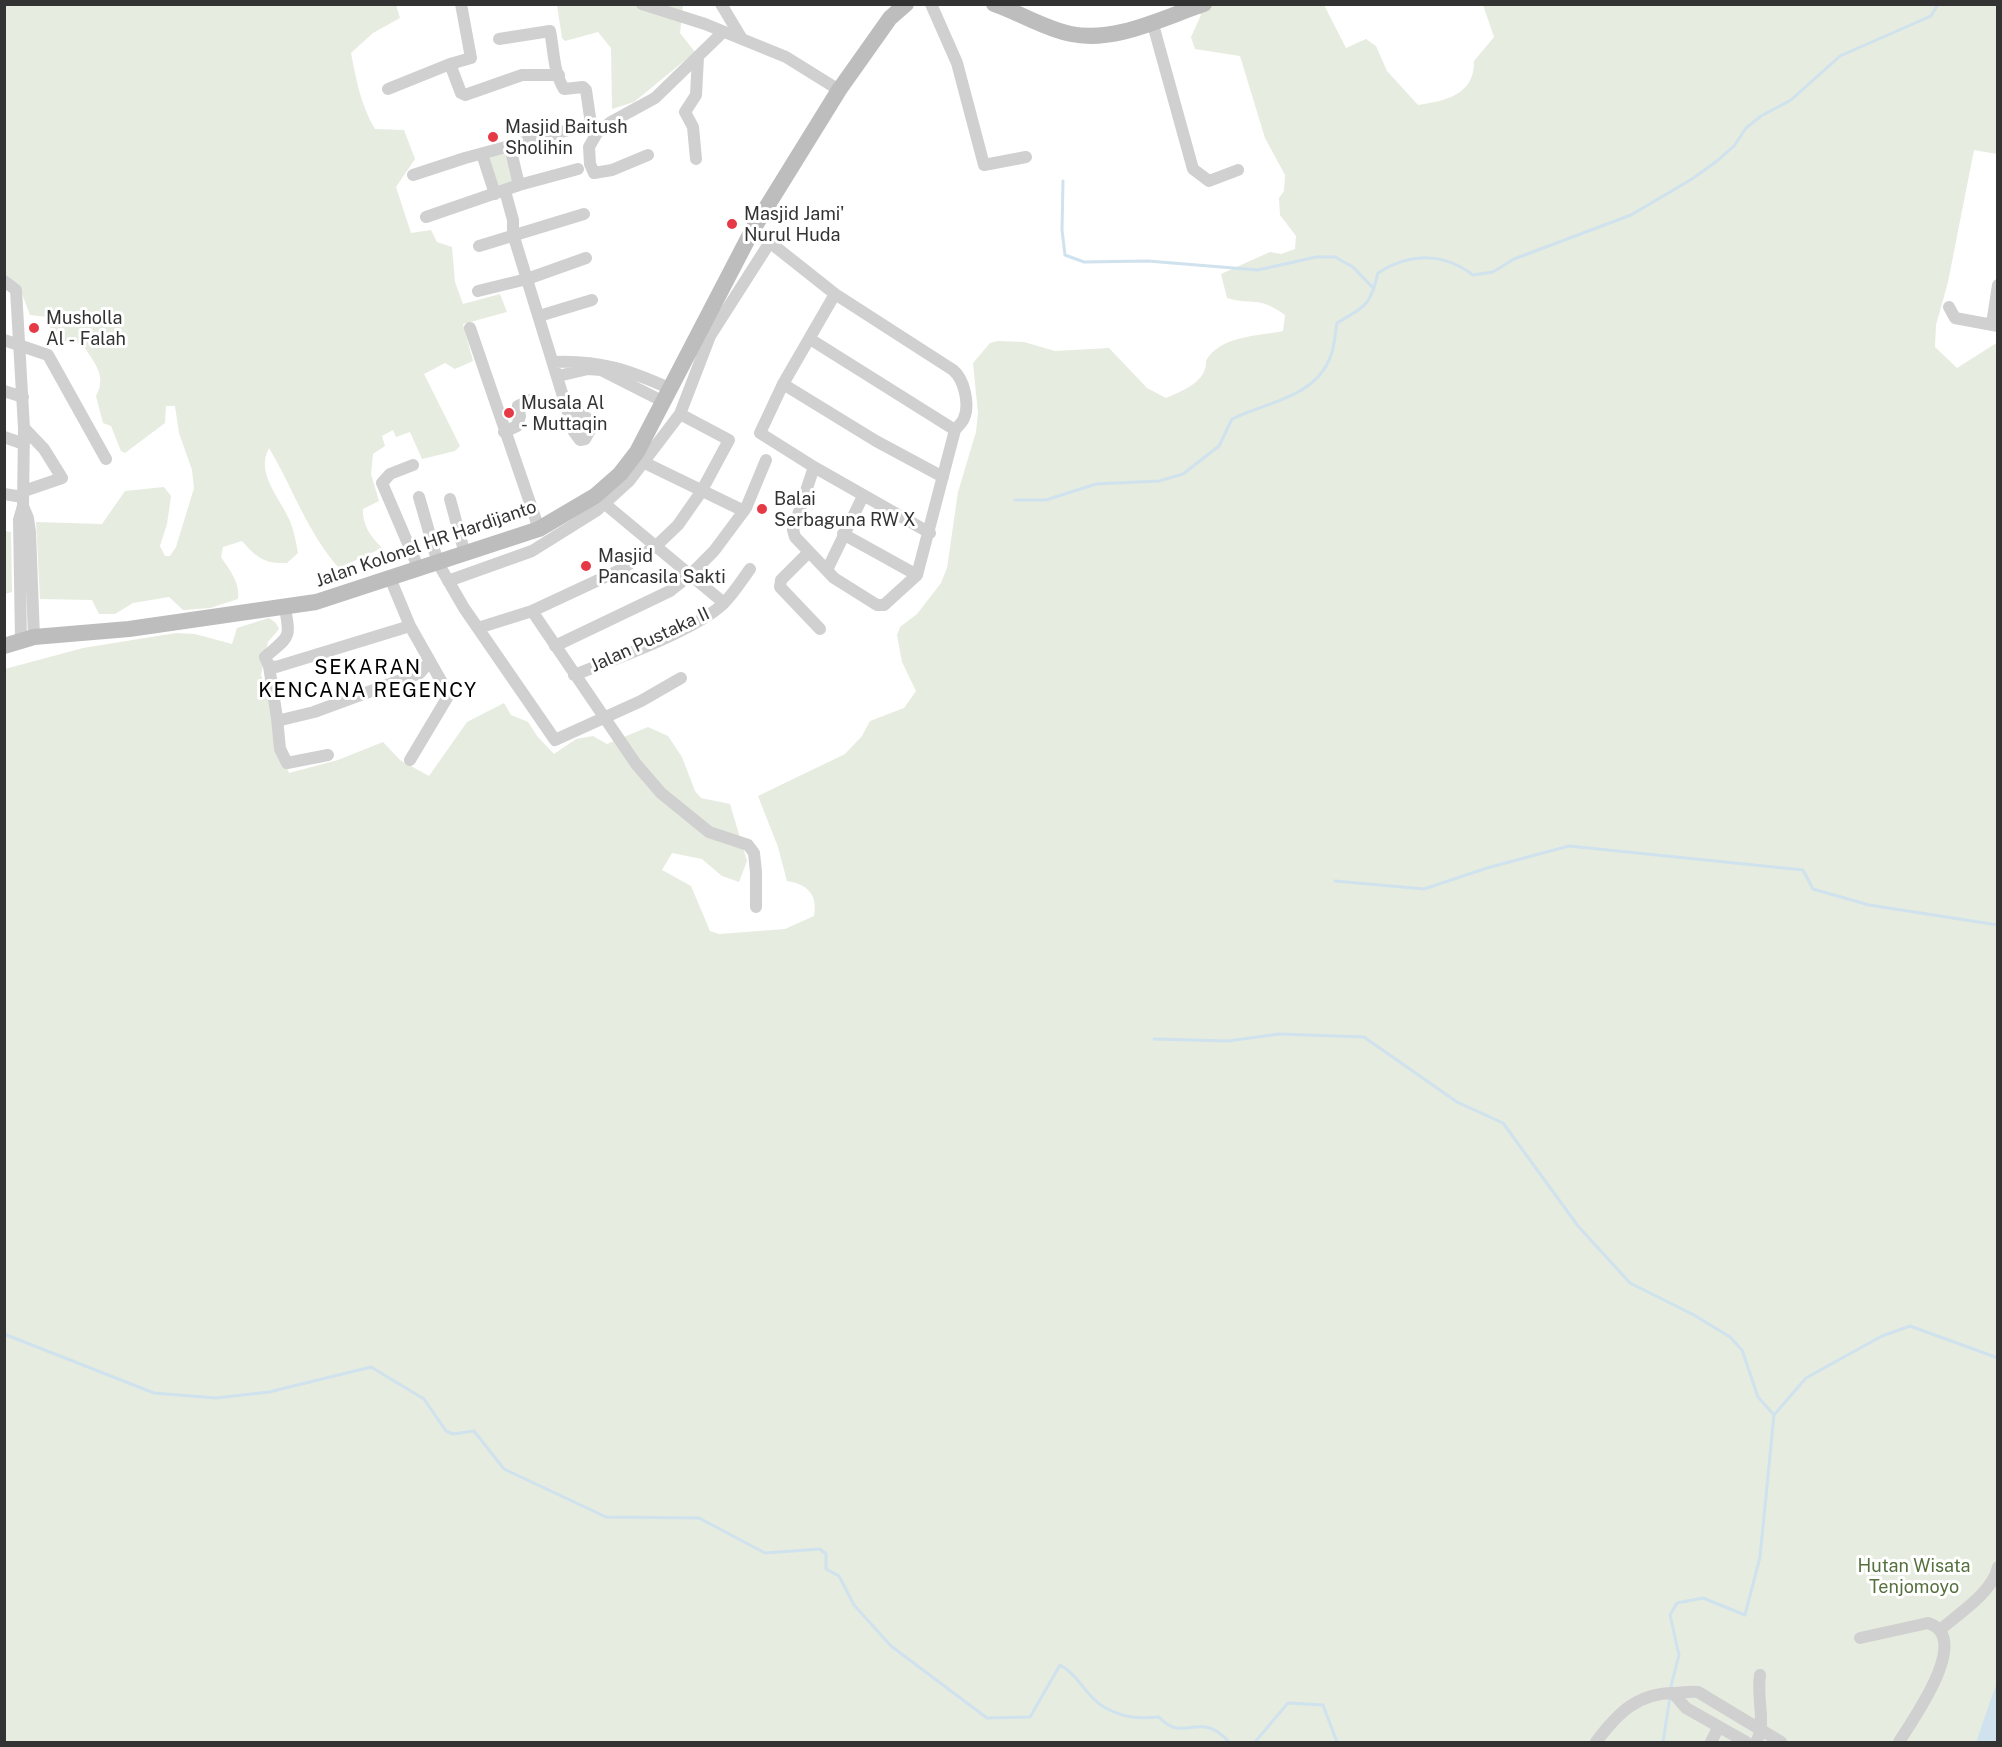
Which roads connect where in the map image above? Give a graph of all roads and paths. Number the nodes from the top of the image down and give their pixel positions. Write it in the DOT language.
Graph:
graph roads {
  1 [pos="461,4"];
  2 [pos="642,4"];
  3 [pos="721,4"];
  4 [pos="906,4"];
  5 [pos="931,4"];
  6 [pos="994,4"];
  7 [pos="1204,4"];
  8 [pos="1152,21"];
  9 [pos="723,32"];
  10 [pos="499,39"];
  11 [pos="742,39"];
  12 [pos="698,57"];
  13 [pos="450,64"];
  14 [pos="559,75"];
  15 [pos="388,89"];
  16 [pos="839,90"];
  17 [pos="510,147"];
  18 [pos="482,154"];
  19 [pos="648,155"];
  20 [pos="1026,157"];
  21 [pos="696,159"];
  22 [pos="578,169"];
  23 [pos="1238,170"];
  24 [pos="413,175"];
  25 [pos="519,185"];
  26 [pos="500,192"];
  27 [pos="584,214"];
  28 [pos="426,217"];
  29 [pos="753,229"];
  30 [pos="513,234"];
  31 [pos="770,242"];
  32 [pos="479,246"];
  33 [pos="586,258"];
  34 [pos="527,279"];
  35 [pos="4,281"];
  36 [pos="1998,285"];
  37 [pos="478,291"];
  38 [pos="835,294"];
  39 [pos="592,300"];
  40 [pos="1948,307"];
  41 [pos="539,316"];
  42 [pos="1995,325"];
  43 [pos="470,328"];
  44 [pos="810,339"];
  45 [pos="4,340"];
  46 [pos="21,346"];
  47 [pos="553,362"];
  48 [pos="584,365"];
  49 [pos="558,376"];
  50 [pos="783,384"];
  51 [pos="4,391"];
  52 [pos="668,396"];
  53 [pos="23,397"];
  54 [pos="533,399"];
  55 [pos="570,412"];
  56 [pos="680,414"];
  57 [pos="24,428"];
  58 [pos="955,430"];
  59 [pos="504,432"];
  60 [pos="4,437"];
  61 [pos="24,444"];
  62 [pos="106,459"];
  63 [pos="766,460"];
  64 [pos="645,463"];
  65 [pos="412,465"];
  66 [pos="813,467"];
  67 [pos="625,477"];
  68 [pos="943,477"];
  69 [pos="701,492"];
  70 [pos="4,494"];
  71 [pos="863,496"];
  72 [pos="419,497"];
  73 [pos="23,498"];
  74 [pos="450,499"];
  75 [pos="605,504"];
  76 [pos="744,512"];
  77 [pos="532,531"];
  78 [pos="930,533"];
  79 [pos="843,534"];
  80 [pos="656,546"];
  81 [pos="532,551"];
  82 [pos="808,553"];
  83 [pos="465,554"];
  84 [pos="438,563"];
  85 [pos="418,567"];
  86 [pos="750,570"];
  87 [pos="827,570"];
  88 [pos="690,575"];
  89 [pos="917,575"];
  90 [pos="390,578"];
  91 [pos="448,581"];
  92 [pos="724,603"];
  93 [pos="285,608"];
  94 [pos="532,611"];
  95 [pos="410,626"];
  96 [pos="478,628"];
  97 [pos="820,629"];
  98 [pos="28,639"];
  99 [pos="4,646"];
  100 [pos="555,646"];
  101 [pos="430,661"];
  102 [pos="269,666"];
  103 [pos="574,675"];
  104 [pos="681,678"];
  105 [pos="277,718"];
  106 [pos="603,718"];
  107 [pos="328,755"];
  108 [pos="410,760"];
  109 [pos="756,907"];
  110 [pos="1998,1567"];
  111 [pos="1940,1630"];
  112 [pos="1860,1638"];
  113 [pos="1760,1676"];
  114 [pos="1670,1693"];
  115 [pos="1718,1728"];
  116 [pos="1759,1737"];
  117 [pos="1743,1742"];
  118 [pos="1596,1743"];
  119 [pos="1711,1743"];
  120 [pos="1781,1743"];
  121 [pos="1899,1743"];
  1 -- 13 [label="street"];
  2 -- 9 [label="street"];
  3 -- 11 [label="street"];
  4 -- 16 [label="main road, Jalan Kolonel HR Hardijanto"];
  5 -- 20 [label="street"];
  6 -- 8 [label="main road"];
  7 -- 8 [label="main road"];
  8 -- 23 [label="street"];
  9 -- 11 [label="street"];
  9 -- 12 [label="street"];
  10 -- 14 [label="street"];
  11 -- 16 [label="street"];
  12 -- 19 [label="street"];
  12 -- 21 [label="street"];
  13 -- 14 [label="street"];
  13 -- 15 [label="street"];
  14 -- 17 [label="street"];
  16 -- 29 [label="main road, Jalan Kolonel HR Hardijanto"];
  17 -- 18 [label="street"];
  17 -- 25 [label="street"];
  18 -- 24 [label="street"];
  18 -- 26 [label="street"];
  22 -- 25 [label="street"];
  25 -- 26 [label="street"];
  26 -- 28 [label="street"];
  26 -- 30 [label="street"];
  27 -- 30 [label="street"];
  29 -- 31 [label="street"];
  29 -- 52 [label="main road, Jalan Kolonel HR Hardijanto"];
  30 -- 32 [label="street"];
  30 -- 34 [label="street"];
  31 -- 38 [label="street"];
  31 -- 56 [label="street"];
  33 -- 34 [label="street"];
  34 -- 37 [label="street"];
  34 -- 41 [label="street"];
  35 -- 46 [label="street"];
  36 -- 42 [label="street"];
  38 -- 44 [label="street"];
  38 -- 58 [label="street"];
  39 -- 41 [label="street"];
  40 -- 42 [label="street"];
  41 -- 47 [label="street"];
  43 -- 59 [label="street"];
  44 -- 50 [label="street"];
  44 -- 58 [label="street"];
  45 -- 46 [label="street"];
  46 -- 53 [label="street"];
  46 -- 62 [label="street"];
  47 -- 48 [label="street"];
  47 -- 49 [label="street"];
  48 -- 49 [label="street"];
  48 -- 52 [label="street"];
  49 -- 55 [label="street"];
  50 -- 66 [label="street"];
  50 -- 68 [label="street"];
  51 -- 53 [label="street"];
  52 -- 67 [label="main road, Jalan Kolonel HR Hardijanto"];
  53 -- 57 [label="street"];
  54 -- 59 [label="street"];
  56 -- 64 [label="street"];
  56 -- 69 [label="street"];
  57 -- 61 [label="street"];
  57 -- 73 [label="street"];
  58 -- 68 [label="street"];
  59 -- 77 [label="street"];
  60 -- 61 [label="street"];
  61 -- 73 [label="street"];
  63 -- 76 [label="street"];
  64 -- 67 [label="street"];
  64 -- 69 [label="street"];
  65 -- 85 [label="street"];
  66 -- 71 [label="street"];
  66 -- 82 [label="street"];
  67 -- 75 [label="street"];
  67 -- 77 [label="main road, Jalan Kolonel HR Hardijanto"];
  68 -- 78 [label="street"];
  69 -- 76 [label="street"];
  69 -- 80 [label="street"];
  70 -- 73 [label="street"];
  71 -- 78 [label="street"];
  71 -- 79 [label="street"];
  72 -- 84 [label="street"];
  73 -- 98 [label="street"];
  74 -- 83 [label="street"];
  75 -- 80 [label="street"];
  75 -- 81 [label="street"];
  76 -- 88 [label="street"];
  77 -- 81 [label="street"];
  77 -- 83 [label="main road, Jalan Kolonel HR Hardijanto"];
  78 -- 89 [label="street"];
  79 -- 87 [label="street"];
  79 -- 89 [label="street"];
  80 -- 88 [label="street"];
  80 -- 94 [label="street"];
  81 -- 91 [label="street"];
  82 -- 87 [label="street"];
  82 -- 97 [label="street"];
  83 -- 84 [label="main road, Jalan Kolonel HR Hardijanto"];
  84 -- 85 [label="main road, Jalan Kolonel HR Hardijanto"];
  84 -- 91 [label="street"];
  85 -- 90 [label="main road, Jalan Kolonel HR Hardijanto"];
  86 -- 92 [label="street"];
  87 -- 89 [label="street"];
  88 -- 92 [label="street"];
  88 -- 100 [label="street"];
  90 -- 93 [label="main road, Jalan Kolonel HR Hardijanto"];
  90 -- 95 [label="street"];
  91 -- 96 [label="street"];
  92 -- 103 [label="street, Jalan Pustaka II"];
  93 -- 98 [label="main road, Jalan Kolonel HR Hardijanto"];
  93 -- 102 [label="street"];
  94 -- 96 [label="street"];
  94 -- 100 [label="street"];
  95 -- 101 [label="street"];
  95 -- 102 [label="street"];
  96 -- 106 [label="street"];
  98 -- 99 [label="main road, Jalan Kolonel HR Hardijanto"];
  100 -- 103 [label="street"];
  101 -- 105 [label="street"];
  101 -- 108 [label="street"];
  102 -- 105 [label="street"];
  103 -- 106 [label="street"];
  104 -- 106 [label="street"];
  105 -- 107 [label="street"];
  106 -- 109 [label="street"];
  110 -- 111 [label="street"];
  111 -- 112 [label="street"];
  111 -- 121 [label="street"];
  113 -- 116 [label="street"];
  114 -- 115 [label="street"];
  114 -- 116 [label="street"];
  114 -- 118 [label="street"];
  115 -- 117 [label="street"];
  115 -- 119 [label="street"];
  116 -- 120 [label="street"];
}
